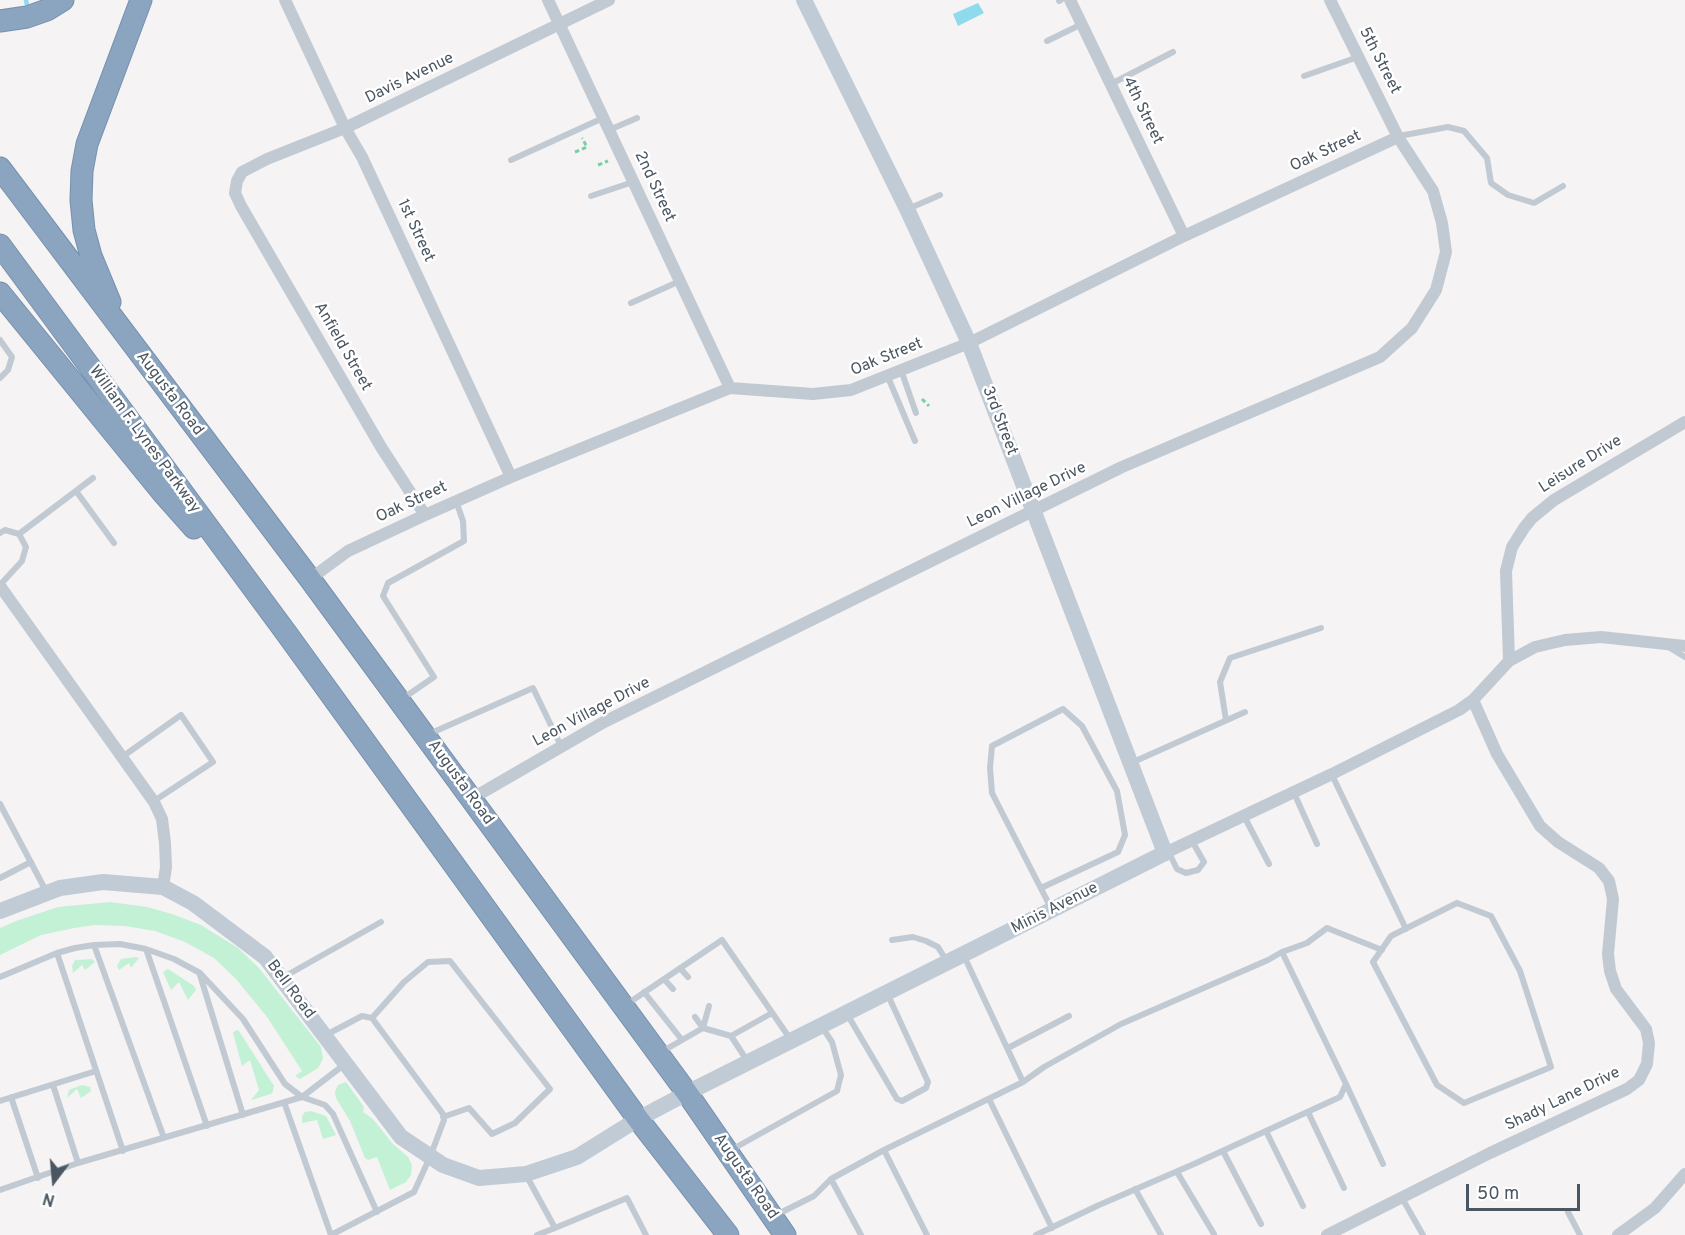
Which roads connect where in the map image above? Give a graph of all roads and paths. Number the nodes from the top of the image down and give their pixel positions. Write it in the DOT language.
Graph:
graph roads {
  1 [pos="63,0"];
  2 [pos="141,0"];
  3 [pos="285,0"];
  4 [pos="548,0"];
  5 [pos="609,0"];
  6 [pos="804,0"];
  7 [pos="1063,0"];
  8 [pos="1330,0"];
  9 [pos="0,21"];
  10 [pos="1082,24"];
  11 [pos="560,25"];
  12 [pos="1047,41"];
  13 [pos="1173,52"];
  14 [pos="1358,57"];
  15 [pos="1304,76"];
  16 [pos="1111,84"];
  17 [pos="603,117"];
  18 [pos="637,118"];
  19 [pos="345,128"];
  20 [pos="578,129"];
  21 [pos="609,130"];
  22 [pos="1398,136"];
  23 [pos="574,152"];
  24 [pos="511,160"];
  25 [pos="0,168"];
  26 [pos="633,182"];
  27 [pos="1563,186"];
  28 [pos="235,193"];
  29 [pos="940,195"];
  30 [pos="591,196"];
  31 [pos="907,209"];
  32 [pos="1184,236"];
  33 [pos="0,245"];
  34 [pos="680,281"];
  35 [pos="0,293"];
  36 [pos="631,303"];
  37 [pos="127,338"];
  38 [pos="0,340"];
  39 [pos="969,343"];
  40 [pos="901,370"];
  41 [pos="887,375"];
  42 [pos="0,378"];
  43 [pos="730,388"];
  44 [pos="915,413"];
  45 [pos="1685,422"];
  46 [pos="915,441"];
  47 [pos="511,477"];
  48 [pos="93,478"];
  49 [pos="76,491"];
  50 [pos="456,501"];
  51 [pos="1033,512"];
  52 [pos="425,515"];
  53 [pos="0,533"];
  54 [pos="19,534"];
  55 [pos="114,543"];
  56 [pos="310,579"];
  57 [pos="0,585"];
  58 [pos="1322,628"];
  59 [pos="287,634"];
  60 [pos="1665,645"];
  61 [pos="1685,646"];
  62 [pos="1685,657"];
  63 [pos="1509,661"];
  64 [pos="1473,700"];
  65 [pos="399,701"];
  66 [pos="1245,712"];
  67 [pos="1226,720"];
  68 [pos="425,736"];
  69 [pos="562,747"];
  70 [pos="122,757"];
  71 [pos="1130,764"];
  72 [pos="1332,774"];
  73 [pos="1294,792"];
  74 [pos="471,799"];
  75 [pos="154,802"];
  76 [pos="0,804"];
  77 [pos="1244,816"];
  78 [pos="1192,841"];
  79 [pos="1317,844"];
  80 [pos="1167,853"];
  81 [pos="31,862"];
  82 [pos="1269,864"];
  83 [pos="0,878"];
  84 [pos="163,887"];
  85 [pos="1041,888"];
  86 [pos="48,893"];
  87 [pos="1052,910"];
  88 [pos="0,911"];
  89 [pos="381,922"];
  90 [pos="1406,929"];
  91 [pos="892,940"];
  92 [pos="94,945"];
  93 [pos="146,949"];
  94 [pos="1382,950"];
  95 [pos="1282,952"];
  96 [pos="57,953"];
  97 [pos="964,955"];
  98 [pos="947,963"];
  99 [pos="680,968"];
  100 [pos="200,973"];
  101 [pos="0,977"];
  102 [pos="688,977"];
  103 [pos="281,979"];
  104 [pos="664,979"];
  105 [pos="673,989"];
  106 [pos="644,992"];
  107 [pos="888,993"];
  108 [pos="624,1006"];
  109 [pos="709,1006"];
  110 [pos="772,1013"];
  111 [pos="847,1013"];
  112 [pos="1069,1016"];
  113 [pos="695,1017"];
  114 [pos="372,1018"];
  115 [pos="822,1026"];
  116 [pos="703,1028"];
  117 [pos="324,1036"];
  118 [pos="732,1036"];
  119 [pos="682,1040"];
  120 [pos="792,1041"];
  121 [pos="1008,1048"];
  122 [pos="658,1054"];
  123 [pos="748,1063"];
  124 [pos="345,1064"];
  125 [pos="96,1071"];
  126 [pos="1023,1082"];
  127 [pos="1346,1084"];
  128 [pos="53,1085"];
  129 [pos="687,1093"];
  130 [pos="303,1097"];
  131 [pos="10,1098"];
  132 [pos="989,1099"];
  133 [pos="0,1101"];
  134 [pos="285,1102"];
  135 [pos="1308,1112"];
  136 [pos="243,1115"];
  137 [pos="443,1118"];
  138 [pos="638,1119"];
  139 [pos="207,1126"];
  140 [pos="1266,1131"];
  141 [pos="164,1138"];
  142 [pos="884,1150"];
  143 [pos="123,1151"];
  144 [pos="728,1151"];
  145 [pos="1223,1151"];
  146 [pos="430,1157"];
  147 [pos="78,1163"];
  148 [pos="1383,1164"];
  149 [pos="1177,1172"];
  150 [pos="526,1174"];
  151 [pos="1685,1174"];
  152 [pos="38,1178"];
  153 [pos="831,1179"];
  154 [pos="1344,1188"];
  155 [pos="0,1190"];
  156 [pos="1136,1190"];
  157 [pos="1402,1198"];
  158 [pos="1303,1206"];
  159 [pos="377,1212"];
  160 [pos="1568,1212"];
  161 [pos="773,1217"];
  162 [pos="1261,1224"];
  163 [pos="555,1228"];
  164 [pos="1052,1228"];
  165 [pos="1214,1234"];
  166 [pos="331,1235"];
  167 [pos="537,1235"];
  168 [pos="646,1235"];
  169 [pos="728,1235"];
  170 [pos="785,1235"];
  171 [pos="861,1235"];
  172 [pos="927,1235"];
  173 [pos="1036,1235"];
  174 [pos="1161,1235"];
  175 [pos="1327,1235"];
  176 [pos="1423,1235"];
  177 [pos="1580,1235"];
  178 [pos="1618,1235"];
  1 -- 9 [label="highway"];
  2 -- 37 [label="highway"];
  3 -- 19 [label="street, 1st Street"];
  4 -- 11 [label="street, 2nd Street"];
  5 -- 11 [label="street, Davis Avenue"];
  6 -- 31 [label="street, 3rd Street"];
  7 -- 10 [label="street, 4th Street"];
  8 -- 14 [label="street, 5th Street"];
  10 -- 12 [label="lane"];
  10 -- 16 [label="street, 4th Street"];
  11 -- 17 [label="street, 2nd Street"];
  11 -- 19 [label="street, Davis Avenue"];
  13 -- 16 [label="lane"];
  14 -- 15 [label="lane"];
  14 -- 22 [label="street, 5th Street"];
  16 -- 32 [label="street, 4th Street"];
  17 -- 20 [label="lane"];
  17 -- 21 [label="street, 2nd Street"];
  18 -- 21 [label="lane"];
  19 -- 28 [label="street, Davis Avenue"];
  19 -- 47 [label="street, 1st Street"];
  20 -- 23 [label="path"];
  20 -- 24 [label="lane"];
  21 -- 26 [label="street, 2nd Street"];
  22 -- 27 [label="lane"];
  22 -- 32 [label="street, Oak Street"];
  22 -- 51 [label="street, Leon Village Drive"];
  25 -- 37 [label="highway"];
  26 -- 30 [label="lane"];
  26 -- 34 [label="street, 2nd Street"];
  28 -- 52 [label="street, Anfield Street"];
  29 -- 31 [label="lane"];
  31 -- 39 [label="street, 3rd Street"];
  32 -- 39 [label="street, Oak Street"];
  33 -- 59 [label="highway, William F. Lynes Parkway"];
  34 -- 36 [label="lane"];
  34 -- 43 [label="street, 2nd Street"];
  35 -- 59 [label="highway"];
  37 -- 56 [label="highway, Augusta Road"];
  38 -- 42 [label="lane"];
  39 -- 40 [label="street, Oak Street"];
  39 -- 51 [label="street, 3rd Street"];
  40 -- 41 [label="street, Oak Street"];
  40 -- 44 [label="lane"];
  41 -- 43 [label="street, Oak Street"];
  41 -- 46 [label="lane"];
  43 -- 47 [label="street, Oak Street"];
  45 -- 63 [label="street, Leisure Drive"];
  47 -- 50 [label="street, Oak Street"];
  48 -- 49 [label="lane"];
  49 -- 54 [label="lane"];
  49 -- 55 [label="lane"];
  50 -- 52 [label="street, Oak Street"];
  50 -- 65 [label="lane"];
  51 -- 69 [label="street, Leon Village Drive"];
  51 -- 71 [label="street, 3rd Street"];
  52 -- 56 [label="street, Oak Street"];
  53 -- 54 [label="lane"];
  54 -- 57 [label="lane"];
  56 -- 65 [label="highway, Augusta Road"];
  57 -- 70 [label="street"];
  58 -- 67 [label="lane"];
  59 -- 138 [label="highway"];
  60 -- 61 [label="street"];
  60 -- 62 [label="lane"];
  60 -- 63 [label="street"];
  63 -- 64 [label="street"];
  64 -- 72 [label="street, Minis Avenue"];
  64 -- 157 [label="street, Shady Lane Drive"];
  65 -- 68 [label="highway, Augusta Road"];
  66 -- 67 [label="lane"];
  67 -- 71 [label="lane"];
  68 -- 69 [label="lane"];
  68 -- 74 [label="highway, Augusta Road"];
  69 -- 74 [label="street, Leon Village Drive"];
  70 -- 75 [label="street"];
  70 -- 75 [label="lane"];
  71 -- 80 [label="street, 3rd Street"];
  72 -- 73 [label="street, Minis Avenue"];
  72 -- 90 [label="lane"];
  73 -- 77 [label="street, Minis Avenue"];
  73 -- 79 [label="lane"];
  74 -- 108 [label="highway, Augusta Road"];
  75 -- 84 [label="street"];
  76 -- 81 [label="lane"];
  77 -- 78 [label="street, Minis Avenue"];
  77 -- 82 [label="lane"];
  78 -- 80 [label="street, Minis Avenue"];
  78 -- 80 [label="lane"];
  80 -- 87 [label="street, Minis Avenue"];
  81 -- 83 [label="lane"];
  81 -- 86 [label="lane"];
  84 -- 86 [label="street"];
  84 -- 103 [label="street, Bell Road"];
  85 -- 85 [label="lane"];
  85 -- 87 [label="lane"];
  86 -- 88 [label="street"];
  87 -- 97 [label="street, Minis Avenue"];
  89 -- 103 [label="lane"];
  90 -- 94 [label="lane"];
  90 -- 94 [label="lane"];
  91 -- 98 [label="lane"];
  92 -- 93 [label="lane"];
  92 -- 96 [label="lane"];
  92 -- 141 [label="lane"];
  93 -- 100 [label="lane"];
  93 -- 139 [label="lane"];
  94 -- 95 [label="lane"];
  95 -- 126 [label="lane"];
  95 -- 127 [label="lane"];
  96 -- 101 [label="lane"];
  96 -- 125 [label="lane"];
  97 -- 98 [label="street, Minis Avenue"];
  97 -- 121 [label="lane"];
  98 -- 107 [label="street, Minis Avenue"];
  99 -- 102 [label="lane"];
  99 -- 104 [label="lane"];
  99 -- 110 [label="lane"];
  100 -- 130 [label="lane"];
  100 -- 136 [label="lane"];
  103 -- 117 [label="street, Bell Road"];
  104 -- 105 [label="lane"];
  104 -- 106 [label="lane"];
  106 -- 108 [label="lane"];
  106 -- 119 [label="lane"];
  107 -- 111 [label="street, Minis Avenue"];
  107 -- 111 [label="lane"];
  108 -- 122 [label="highway, Augusta Road"];
  109 -- 116 [label="lane"];
  110 -- 118 [label="lane"];
  110 -- 120 [label="lane"];
  111 -- 115 [label="street, Minis Avenue"];
  112 -- 121 [label="lane"];
  113 -- 116 [label="lane"];
  114 -- 117 [label="lane"];
  114 -- 137 [label="lane"];
  114 -- 137 [label="lane"];
  115 -- 120 [label="street, Minis Avenue"];
  115 -- 144 [label="lane"];
  116 -- 118 [label="lane"];
  116 -- 119 [label="lane"];
  117 -- 124 [label="street, Bell Road"];
  118 -- 123 [label="lane"];
  119 -- 122 [label="lane"];
  120 -- 123 [label="street, Minis Avenue"];
  121 -- 126 [label="lane"];
  122 -- 129 [label="highway, Augusta Road"];
  123 -- 129 [label="street, Minis Avenue"];
  124 -- 130 [label="lane"];
  124 -- 146 [label="street, Bell Road"];
  125 -- 128 [label="lane"];
  125 -- 143 [label="lane"];
  126 -- 132 [label="lane"];
  127 -- 135 [label="lane"];
  127 -- 148 [label="lane"];
  128 -- 131 [label="lane"];
  128 -- 147 [label="lane"];
  129 -- 138 [label="street, Minis Avenue"];
  129 -- 144 [label="highway, Augusta Road"];
  130 -- 134 [label="lane"];
  130 -- 159 [label="lane"];
  131 -- 133 [label="lane"];
  131 -- 152 [label="lane"];
  132 -- 142 [label="lane"];
  132 -- 164 [label="lane"];
  134 -- 136 [label="lane"];
  134 -- 166 [label="lane"];
  135 -- 140 [label="lane"];
  135 -- 154 [label="lane"];
  136 -- 139 [label="lane"];
  137 -- 146 [label="lane"];
  138 -- 150 [label="street, Bell Road"];
  138 -- 169 [label="highway"];
  139 -- 141 [label="lane"];
  140 -- 145 [label="lane"];
  140 -- 158 [label="lane"];
  141 -- 143 [label="lane"];
  142 -- 153 [label="lane"];
  142 -- 172 [label="lane"];
  143 -- 147 [label="lane"];
  144 -- 161 [label="highway, Augusta Road"];
  145 -- 149 [label="lane"];
  145 -- 162 [label="lane"];
  146 -- 150 [label="street, Bell Road"];
  146 -- 159 [label="lane"];
  147 -- 152 [label="lane"];
  149 -- 156 [label="lane"];
  149 -- 165 [label="lane"];
  150 -- 163 [label="lane"];
  151 -- 178 [label="street"];
  152 -- 155 [label="lane"];
  153 -- 161 [label="lane"];
  153 -- 171 [label="lane"];
  156 -- 164 [label="lane"];
  156 -- 174 [label="lane"];
  157 -- 175 [label="street, Shady Lane Drive"];
  157 -- 176 [label="lane"];
  159 -- 166 [label="lane"];
  160 -- 177 [label="lane"];
  161 -- 170 [label="highway, Augusta Road"];
  163 -- 167 [label="lane"];
  163 -- 168 [label="lane"];
  164 -- 173 [label="lane"];
}
